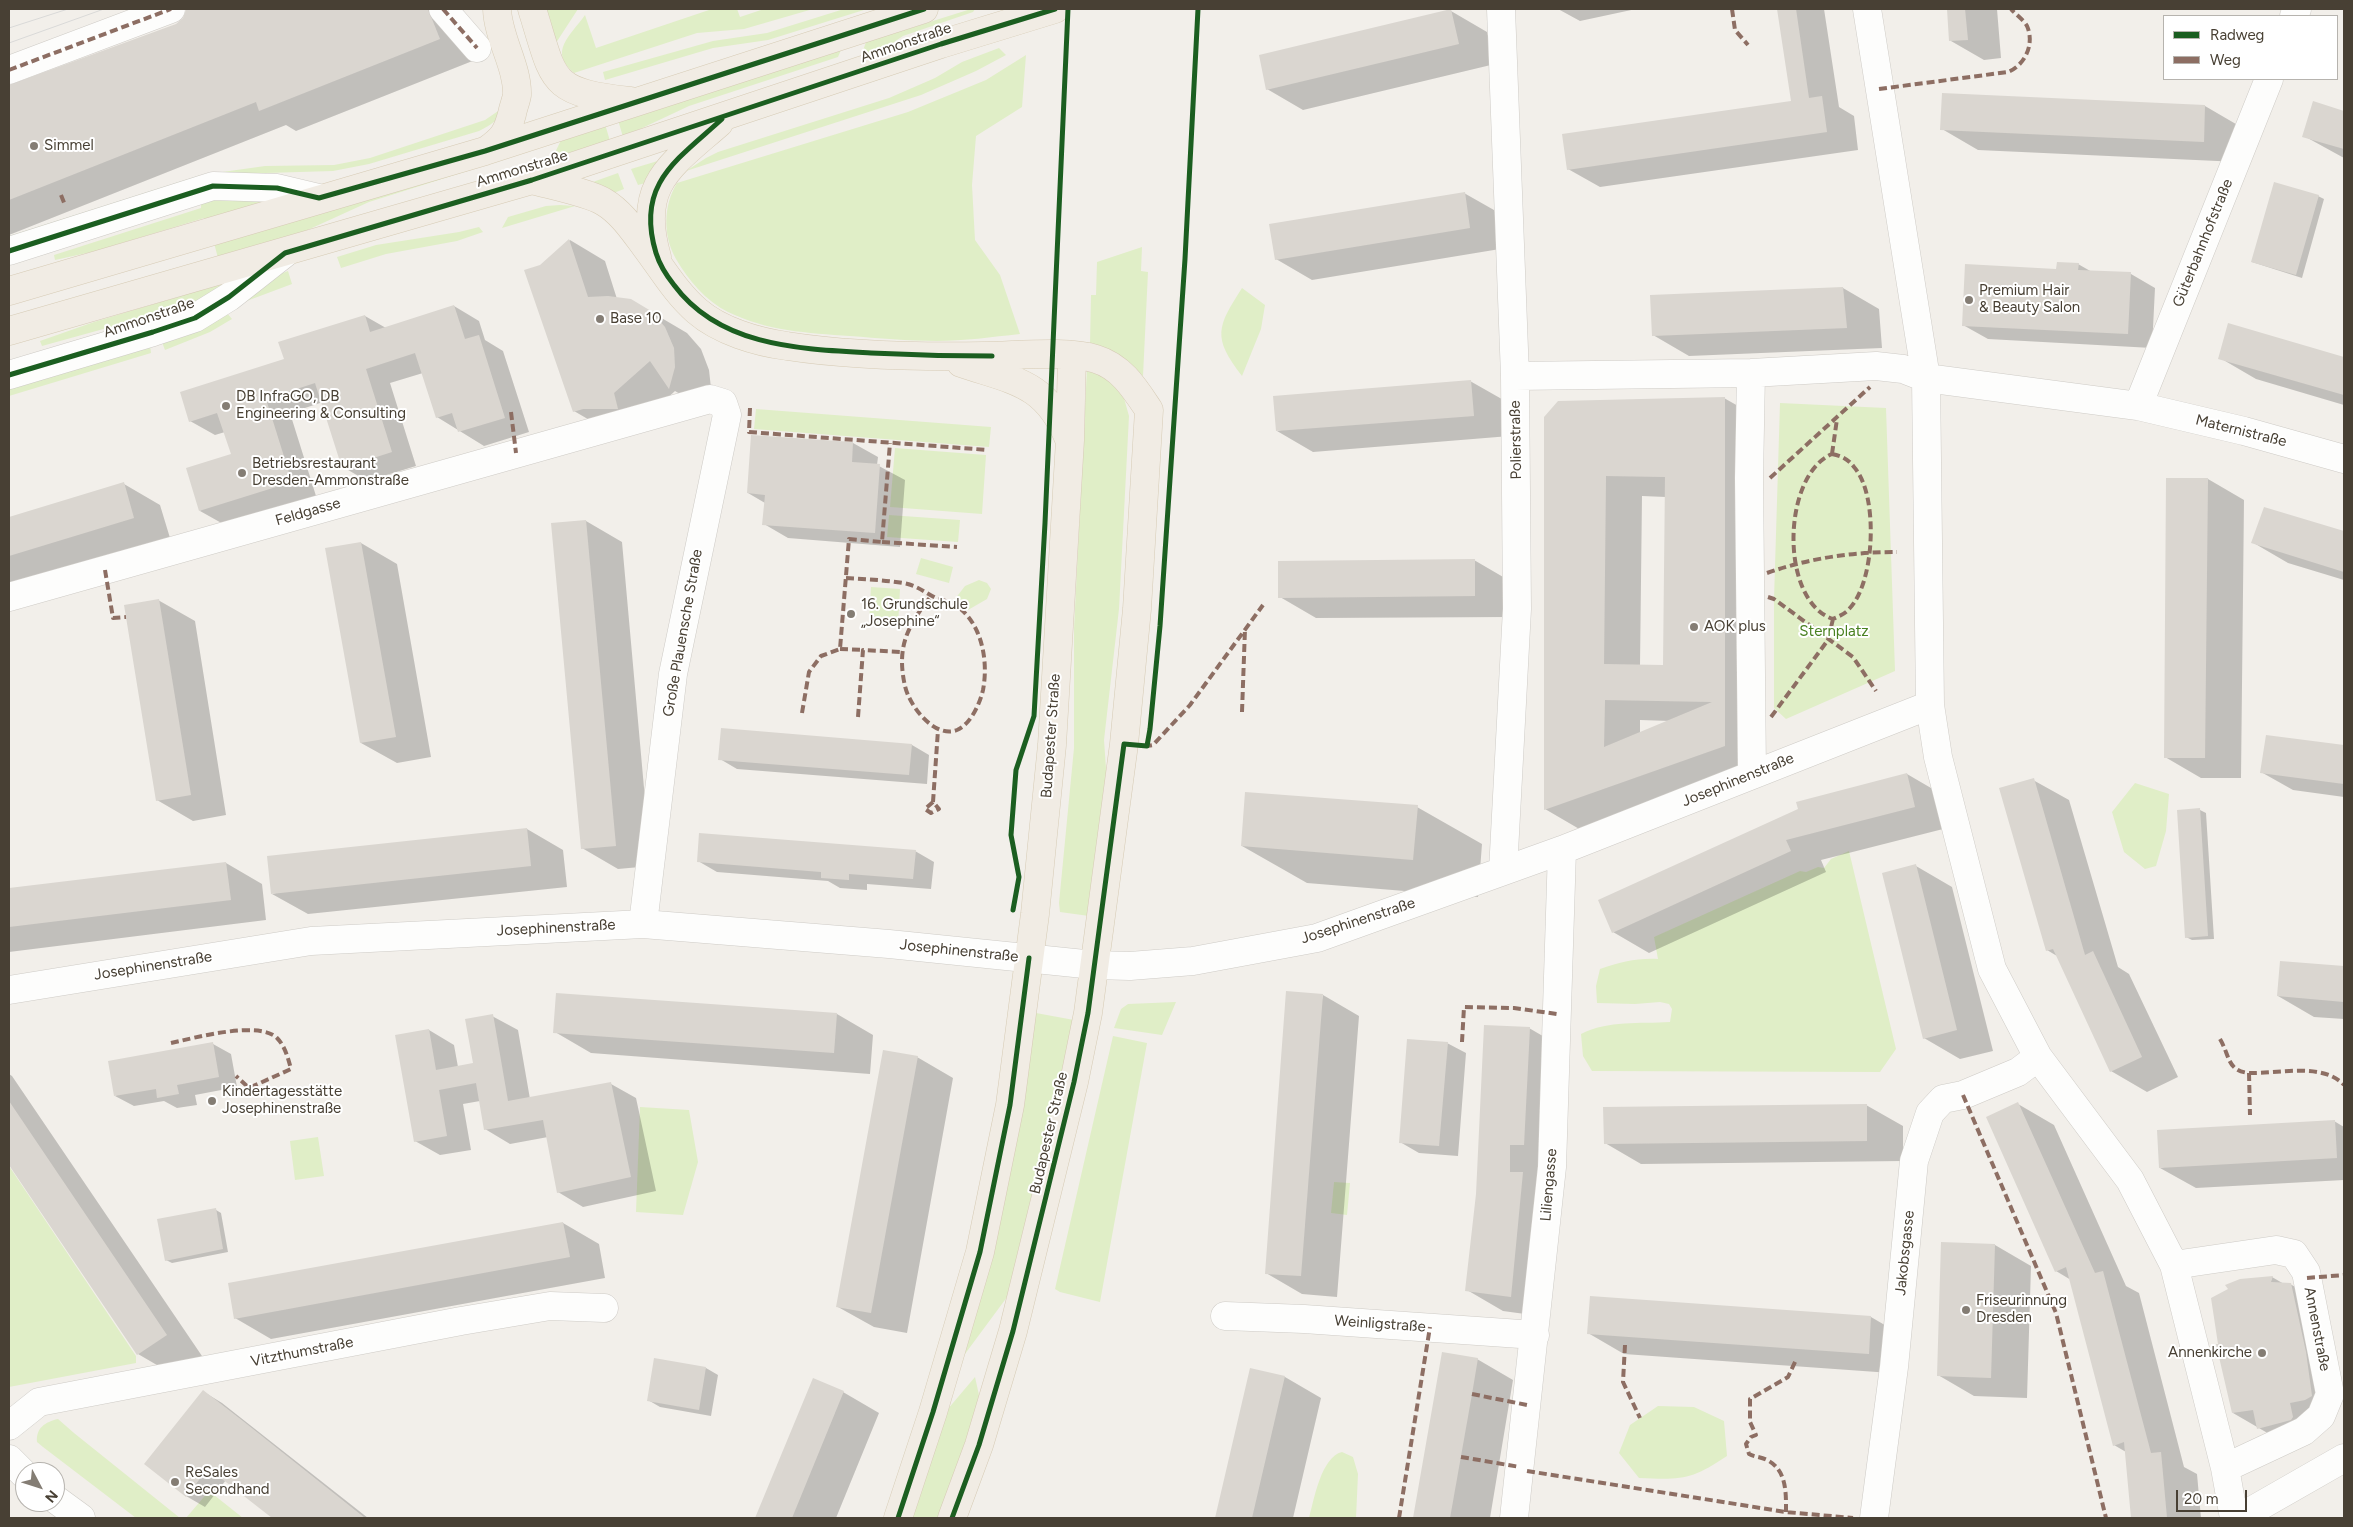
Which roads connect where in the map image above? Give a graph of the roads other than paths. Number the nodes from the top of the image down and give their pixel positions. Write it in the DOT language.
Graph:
graph roads {
  1 [pos="171,9"];
  2 [pos="443,9"];
  3 [pos="497,9"];
  4 [pos="532,9"];
  5 [pos="924,9"];
  6 [pos="1055,9"];
  7 [pos="1501,9"];
  8 [pos="1867,9"];
  9 [pos="846,33"];
  10 [pos="476,48"];
  11 [pos="9,70"];
  12 [pos="852,75"];
  13 [pos="2269,80"];
  14 [pos="638,102"];
  15 [pos="726,116"];
  16 [pos="486,151"];
  17 [pos="532,180"];
  18 [pos="319,198"];
  19 [pos="9,251"];
  20 [pos="285,253"];
  21 [pos="660,266"];
  22 [pos="9,291"];
  23 [pos="9,331"];
  24 [pos="943,356"];
  25 [pos="1072,356"];
  26 [pos="1751,373"];
  27 [pos="9,375"];
  28 [pos="1516,376"];
  29 [pos="1926,378"];
  30 [pos="723,403"];
  31 [pos="2138,406"];
  32 [pos="1070,440"];
  33 [pos="2344,459"];
  34 [pos="9,597"];
  35 [pos="1930,705"];
  36 [pos="1752,774"];
  37 [pos="1562,850"];
  38 [pos="1503,871"];
  39 [pos="643,924"];
  40 [pos="1030,958"];
  41 [pos="1094,965"];
  42 [pos="9,990"];
  43 [pos="2038,1057"];
  44 [pos="2174,1265"];
  45 [pos="604,1308"];
  46 [pos="1225,1316"];
  47 [pos="1535,1335"];
  48 [pos="9,1426"];
  49 [pos="2344,1458"];
  50 [pos="2224,1468"];
  51 [pos="65,1506"];
  52 [pos="81,1518"];
  53 [pos="898,1518"];
  54 [pos="952,1518"];
  55 [pos="1514,1518"];
  56 [pos="1874,1518"];
  57 [pos="2234,1518"];
  58 [pos="2239,1518"];
  1 -- 11 [label="street"];
  2 -- 10 [label="street"];
  3 -- 16 [label="main road"];
  4 -- 14 [label="main road"];
  5 -- 9 [label="main road, Ammonstraße"];
  6 -- 12 [label="main road, Ammonstraße"];
  7 -- 28 [label="street, Polierstraße"];
  8 -- 29 [label="street"];
  9 -- 12 [label="main road"];
  9 -- 14 [label="main road, Ammonstraße"];
  12 -- 15 [label="main road, Ammonstraße"];
  13 -- 31 [label="street, Güterbahnhofstraße"];
  14 -- 16 [label="main road, Ammonstraße"];
  15 -- 17 [label="main road, Ammonstraße"];
  15 -- 21 [label="main road"];
  16 -- 18 [label="main road, Ammonstraße"];
  17 -- 20 [label="main road, Ammonstraße"];
  17 -- 21 [label="main road"];
  18 -- 19 [label="street, Ammonstraße"];
  18 -- 22 [label="main road, Ammonstraße"];
  20 -- 23 [label="main road, Ammonstraße"];
  20 -- 27 [label="street, Ammonstraße"];
  21 -- 24 [label="main road"];
  24 -- 25 [label="main road"];
  24 -- 32 [label="main road"];
  25 -- 32 [label="main road, Budapester Straße"];
  25 -- 41 [label="main road, Budapester Straße"];
  26 -- 28 [label="street"];
  26 -- 29 [label="street"];
  26 -- 36 [label="street"];
  28 -- 38 [label="street, Polierstraße"];
  29 -- 31 [label="street"];
  29 -- 35 [label="street"];
  30 -- 34 [label="street, Feldgasse"];
  30 -- 39 [label="street, Große Plauensche Straße"];
  31 -- 33 [label="street, Maternistraße"];
  32 -- 40 [label="main road, Budapester Straße"];
  35 -- 36 [label="street, Josephinenstraße"];
  35 -- 43 [label="street"];
  36 -- 37 [label="street, Josephinenstraße"];
  37 -- 38 [label="street, Josephinenstraße"];
  37 -- 47 [label="street, Liliengasse"];
  38 -- 41 [label="street, Josephinenstraße"];
  39 -- 40 [label="street, Josephinenstraße"];
  39 -- 42 [label="street, Josephinenstraße"];
  40 -- 41 [label="street, Josephinenstraße"];
  40 -- 53 [label="main road, Budapester Straße"];
  41 -- 54 [label="main road, Budapester Straße"];
  43 -- 44 [label="street"];
  43 -- 56 [label="street, Jakobsgasse"];
  44 -- 50 [label="street"];
  44 -- 50 [label="street, Annenstraße"];
  45 -- 48 [label="street, Vitzthumstraße"];
  46 -- 47 [label="street, Weinligstraße"];
  47 -- 55 [label="street, Liliengasse"];
  49 -- 58 [label="street"];
  50 -- 57 [label="street"];
  51 -- 52 [label="street"];
}
